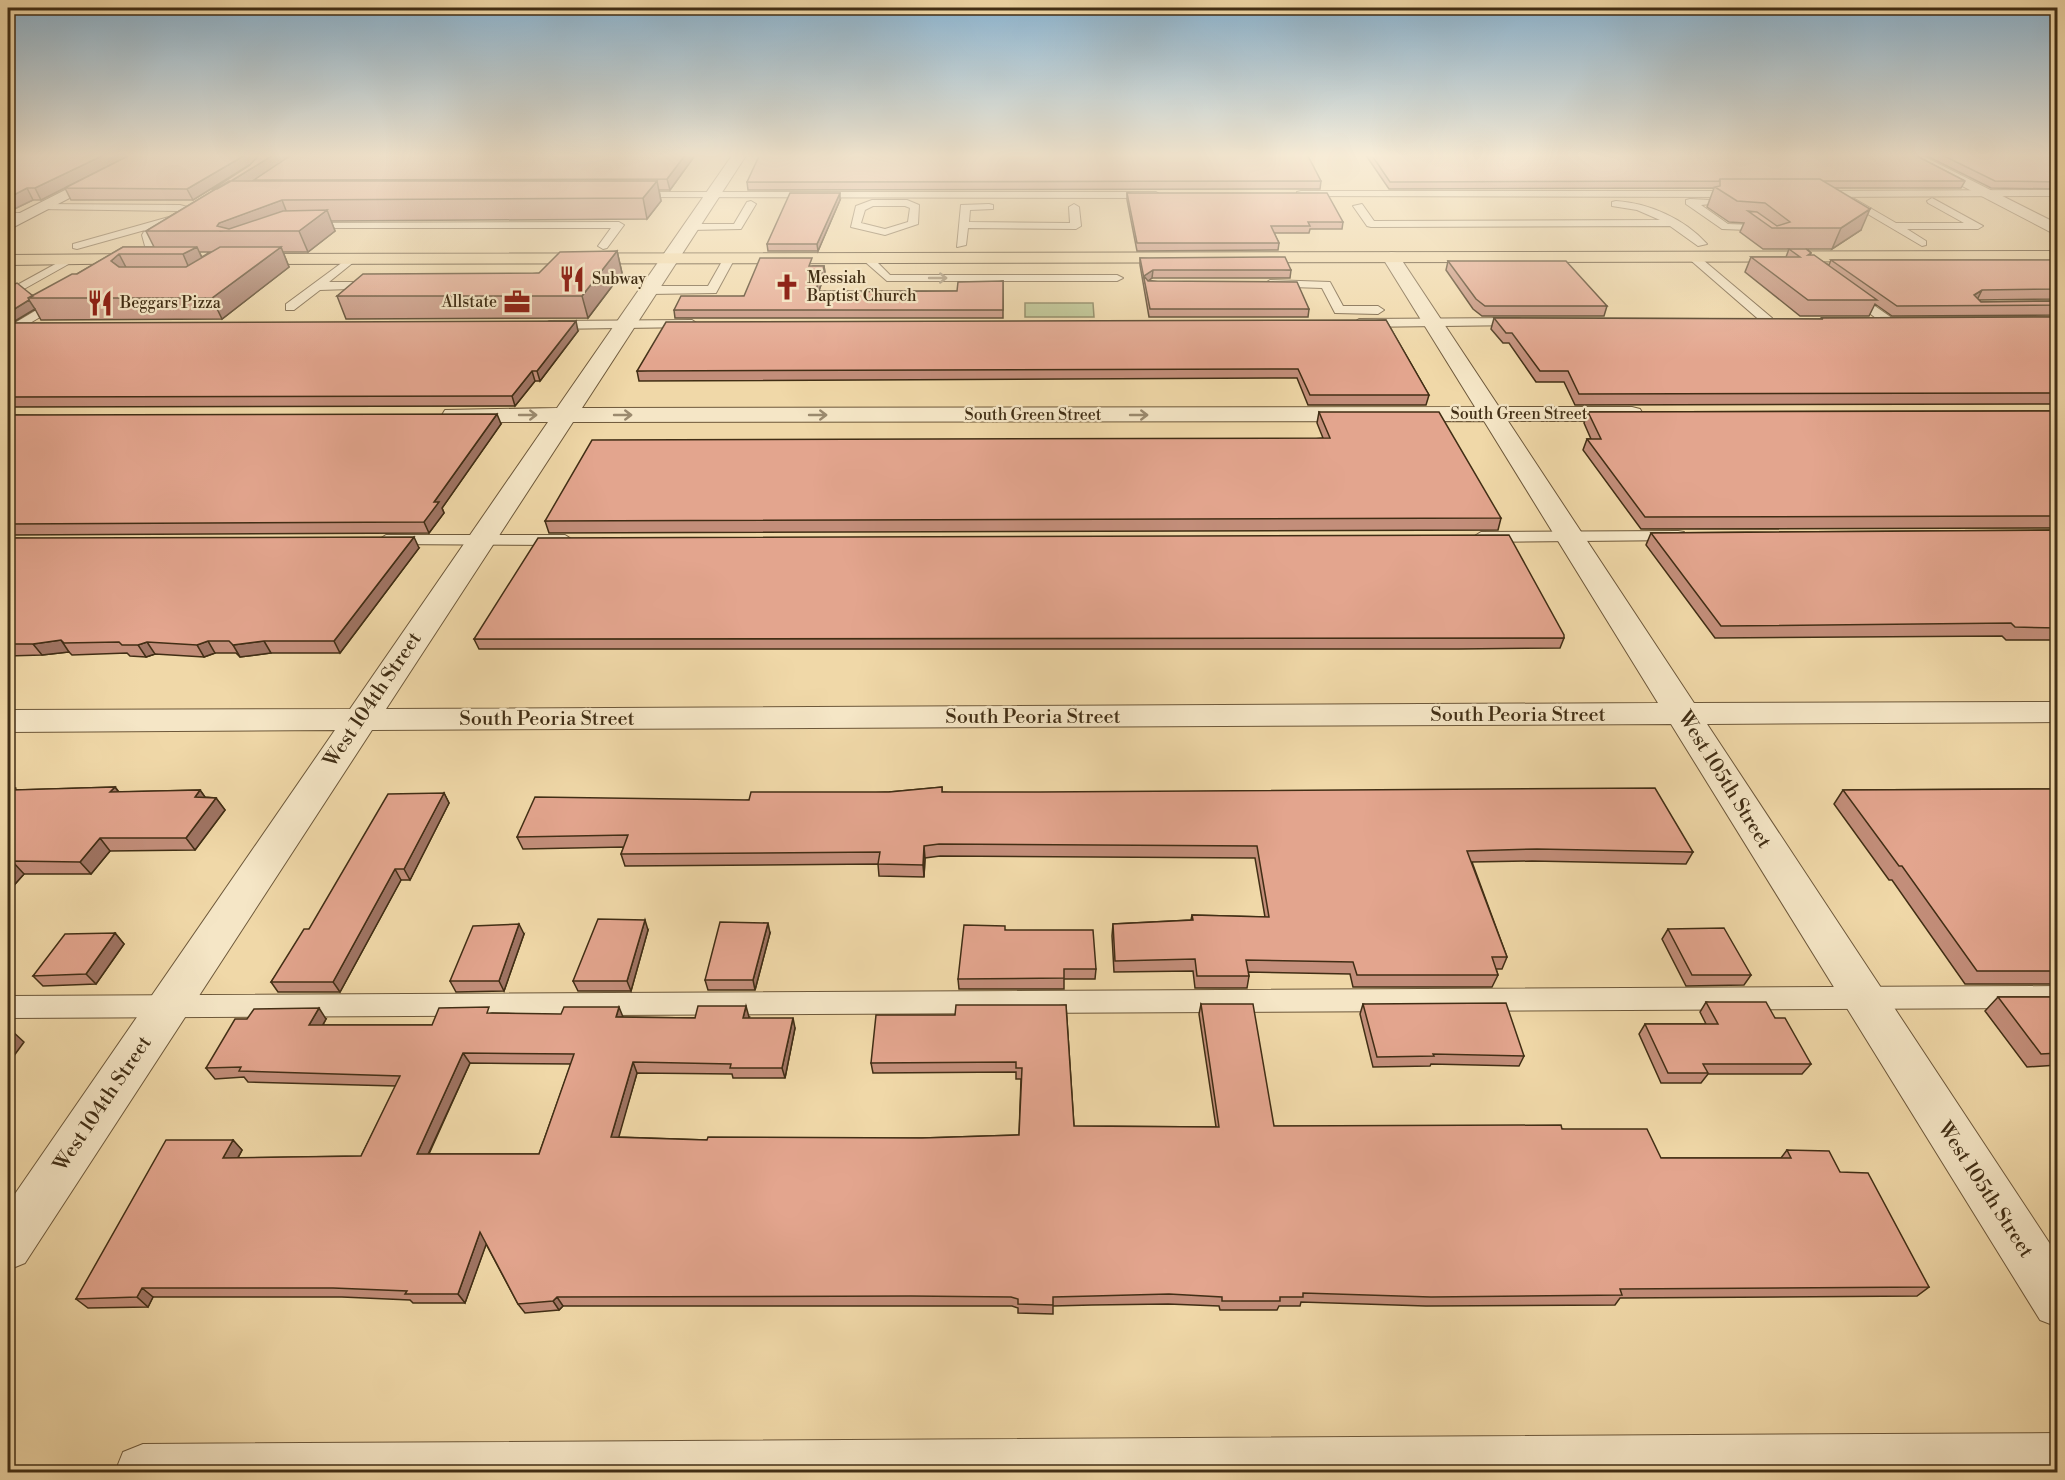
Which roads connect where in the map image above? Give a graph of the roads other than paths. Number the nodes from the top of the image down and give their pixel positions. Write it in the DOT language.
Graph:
graph roads {
  1 [pos="154,223"];
  2 [pos="156,223"];
  3 [pos="693,223"];
  4 [pos="739,223"];
  5 [pos="856,223"];
  6 [pos="913,223"];
  7 [pos="1076,223"];
  8 [pos="1370,223"];
  9 [pos="1656,223"];
  10 [pos="1676,223"];
  11 [pos="1720,223"];
  12 [pos="1890,223"];
  13 [pos="1973,223"];
  14 [pos="2042,223"];
  15 [pos="964,225"];
  16 [pos="290,226"];
  17 [pos="1895,226"];
  18 [pos="690,227"];
  19 [pos="2058,231"];
  20 [pos="883,238"];
  21 [pos="1774,243"];
  22 [pos="1922,243"];
  23 [pos="2058,243"];
  24 [pos="961,245"];
  25 [pos="603,246"];
  26 [pos="8,247"];
  27 [pos="1697,250"];
  28 [pos="161,251"];
  29 [pos="1387,251"];
  30 [pos="674,252"];
  31 [pos="74,253"];
  32 [pos="2058,255"];
  33 [pos="1800,256"];
  34 [pos="729,258"];
  35 [pos="867,258"];
  36 [pos="1048,258"];
  37 [pos="127,259"];
  38 [pos="351,259"];
  39 [pos="8,260"];
  40 [pos="1816,268"];
  41 [pos="106,272"];
  42 [pos="1049,277"];
  43 [pos="1117,278"];
  44 [pos="1834,281"];
  45 [pos="1262,284"];
  46 [pos="317,286"];
  47 [pos="388,286"];
  48 [pos="649,290"];
  49 [pos="8,295"];
  50 [pos="67,296"];
  51 [pos="290,307"];
  52 [pos="1428,316"];
  53 [pos="1745,321"];
  54 [pos="1864,321"];
  55 [pos="1533,322"];
  56 [pos="1339,323"];
  57 [pos="625,324"];
  58 [pos="707,324"];
  59 [pos="530,325"];
  60 [pos="41,326"];
  61 [pos="12,329"];
  62 [pos="1491,414"];
  63 [pos="1657,414"];
  64 [pos="564,415"];
  65 [pos="426,416"];
  66 [pos="1695,536"];
  67 [pos="1461,537"];
  68 [pos="1569,537"];
  69 [pos="372,540"];
  70 [pos="480,540"];
  71 [pos="576,540"];
  72 [pos="2058,712"];
  73 [pos="1682,714"];
  74 [pos="360,719"];
  75 [pos="8,721"];
  76 [pos="2058,997"];
  77 [pos="1863,998"];
  78 [pos="168,1006"];
  79 [pos="8,1007"];
  80 [pos="8,1246"];
  81 [pos="2058,1302"];
  82 [pos="2058,1461"];
  83 [pos="143,1473"];
  1 -- 31 [label="lane"];
  2 -- 28 [label="lane"];
  3 -- 18 [label="street, West 104th Street"];
  4 -- 18 [label="lane"];
  5 -- 20 [label="lane"];
  6 -- 20 [label="lane"];
  7 -- 15 [label="lane"];
  8 -- 9 [label="lane"];
  10 -- 27 [label="lane"];
  11 -- 21 [label="lane"];
  12 -- 17 [label="lane"];
  13 -- 17 [label="lane"];
  14 -- 19 [label="street"];
  15 -- 24 [label="lane"];
  16 -- 25 [label="lane"];
  17 -- 22 [label="lane"];
  18 -- 30 [label="street, West 104th Street"];
  20 -- 24 [label="main road"];
  20 -- 30 [label="main road"];
  21 -- 22 [label="main road"];
  21 -- 27 [label="main road"];
  22 -- 23 [label="main road"];
  24 -- 29 [label="main road"];
  25 -- 30 [label="main road"];
  25 -- 38 [label="main road"];
  26 -- 31 [label="main road"];
  27 -- 29 [label="main road"];
  27 -- 33 [label="main road"];
  27 -- 53 [label="lane"];
  28 -- 31 [label="main road"];
  28 -- 37 [label="main road"];
  29 -- 36 [label="main road"];
  29 -- 52 [label="street, West 105th Street"];
  30 -- 34 [label="main road"];
  30 -- 38 [label="main road"];
  30 -- 48 [label="street, West 104th Street"];
  31 -- 37 [label="main road"];
  31 -- 39 [label="main road"];
  31 -- 49 [label="lane"];
  32 -- 33 [label="main road"];
  33 -- 40 [label="lane"];
  34 -- 35 [label="main road"];
  34 -- 48 [label="lane"];
  35 -- 36 [label="main road"];
  35 -- 42 [label="lane, one-way"];
  36 -- 42 [label="lane"];
  37 -- 41 [label="lane"];
  38 -- 46 [label="lane"];
  42 -- 43 [label="lane"];
  44 -- 54 [label="lane"];
  45 -- 52 [label="lane"];
  46 -- 47 [label="lane"];
  46 -- 51 [label="lane"];
  48 -- 57 [label="street, West 104th Street"];
  50 -- 61 [label="lane"];
  52 -- 55 [label="lane"];
  52 -- 56 [label="lane"];
  52 -- 62 [label="street, West 105th Street"];
  57 -- 58 [label="lane"];
  57 -- 59 [label="lane"];
  57 -- 64 [label="street, West 104th Street"];
  60 -- 61 [label="lane"];
  62 -- 63 [label="street, South Green Street"];
  64 -- 62 [label="street, South Green Street, one-way"];
  62 -- 68 [label="street, West 105th Street"];
  65 -- 64 [label="street, South Green Street, one-way"];
  64 -- 70 [label="street, West 104th Street"];
  66 -- 68 [label="lane"];
  67 -- 68 [label="lane"];
  68 -- 73 [label="street, West 105th Street"];
  69 -- 70 [label="lane"];
  70 -- 71 [label="lane"];
  70 -- 74 [label="street, West 104th Street"];
  72 -- 73 [label="street, South Peoria Street"];
  73 -- 74 [label="street, South Peoria Street"];
  73 -- 77 [label="street, West 105th Street"];
  74 -- 75 [label="street, South Peoria Street"];
  74 -- 78 [label="street, West 104th Street"];
  76 -- 77 [label="lane"];
  77 -- 78 [label="lane"];
  77 -- 81 [label="street, West 105th Street"];
  78 -- 79 [label="lane"];
  78 -- 80 [label="street, West 104th Street"];
  82 -- 83 [label="street"];
}
